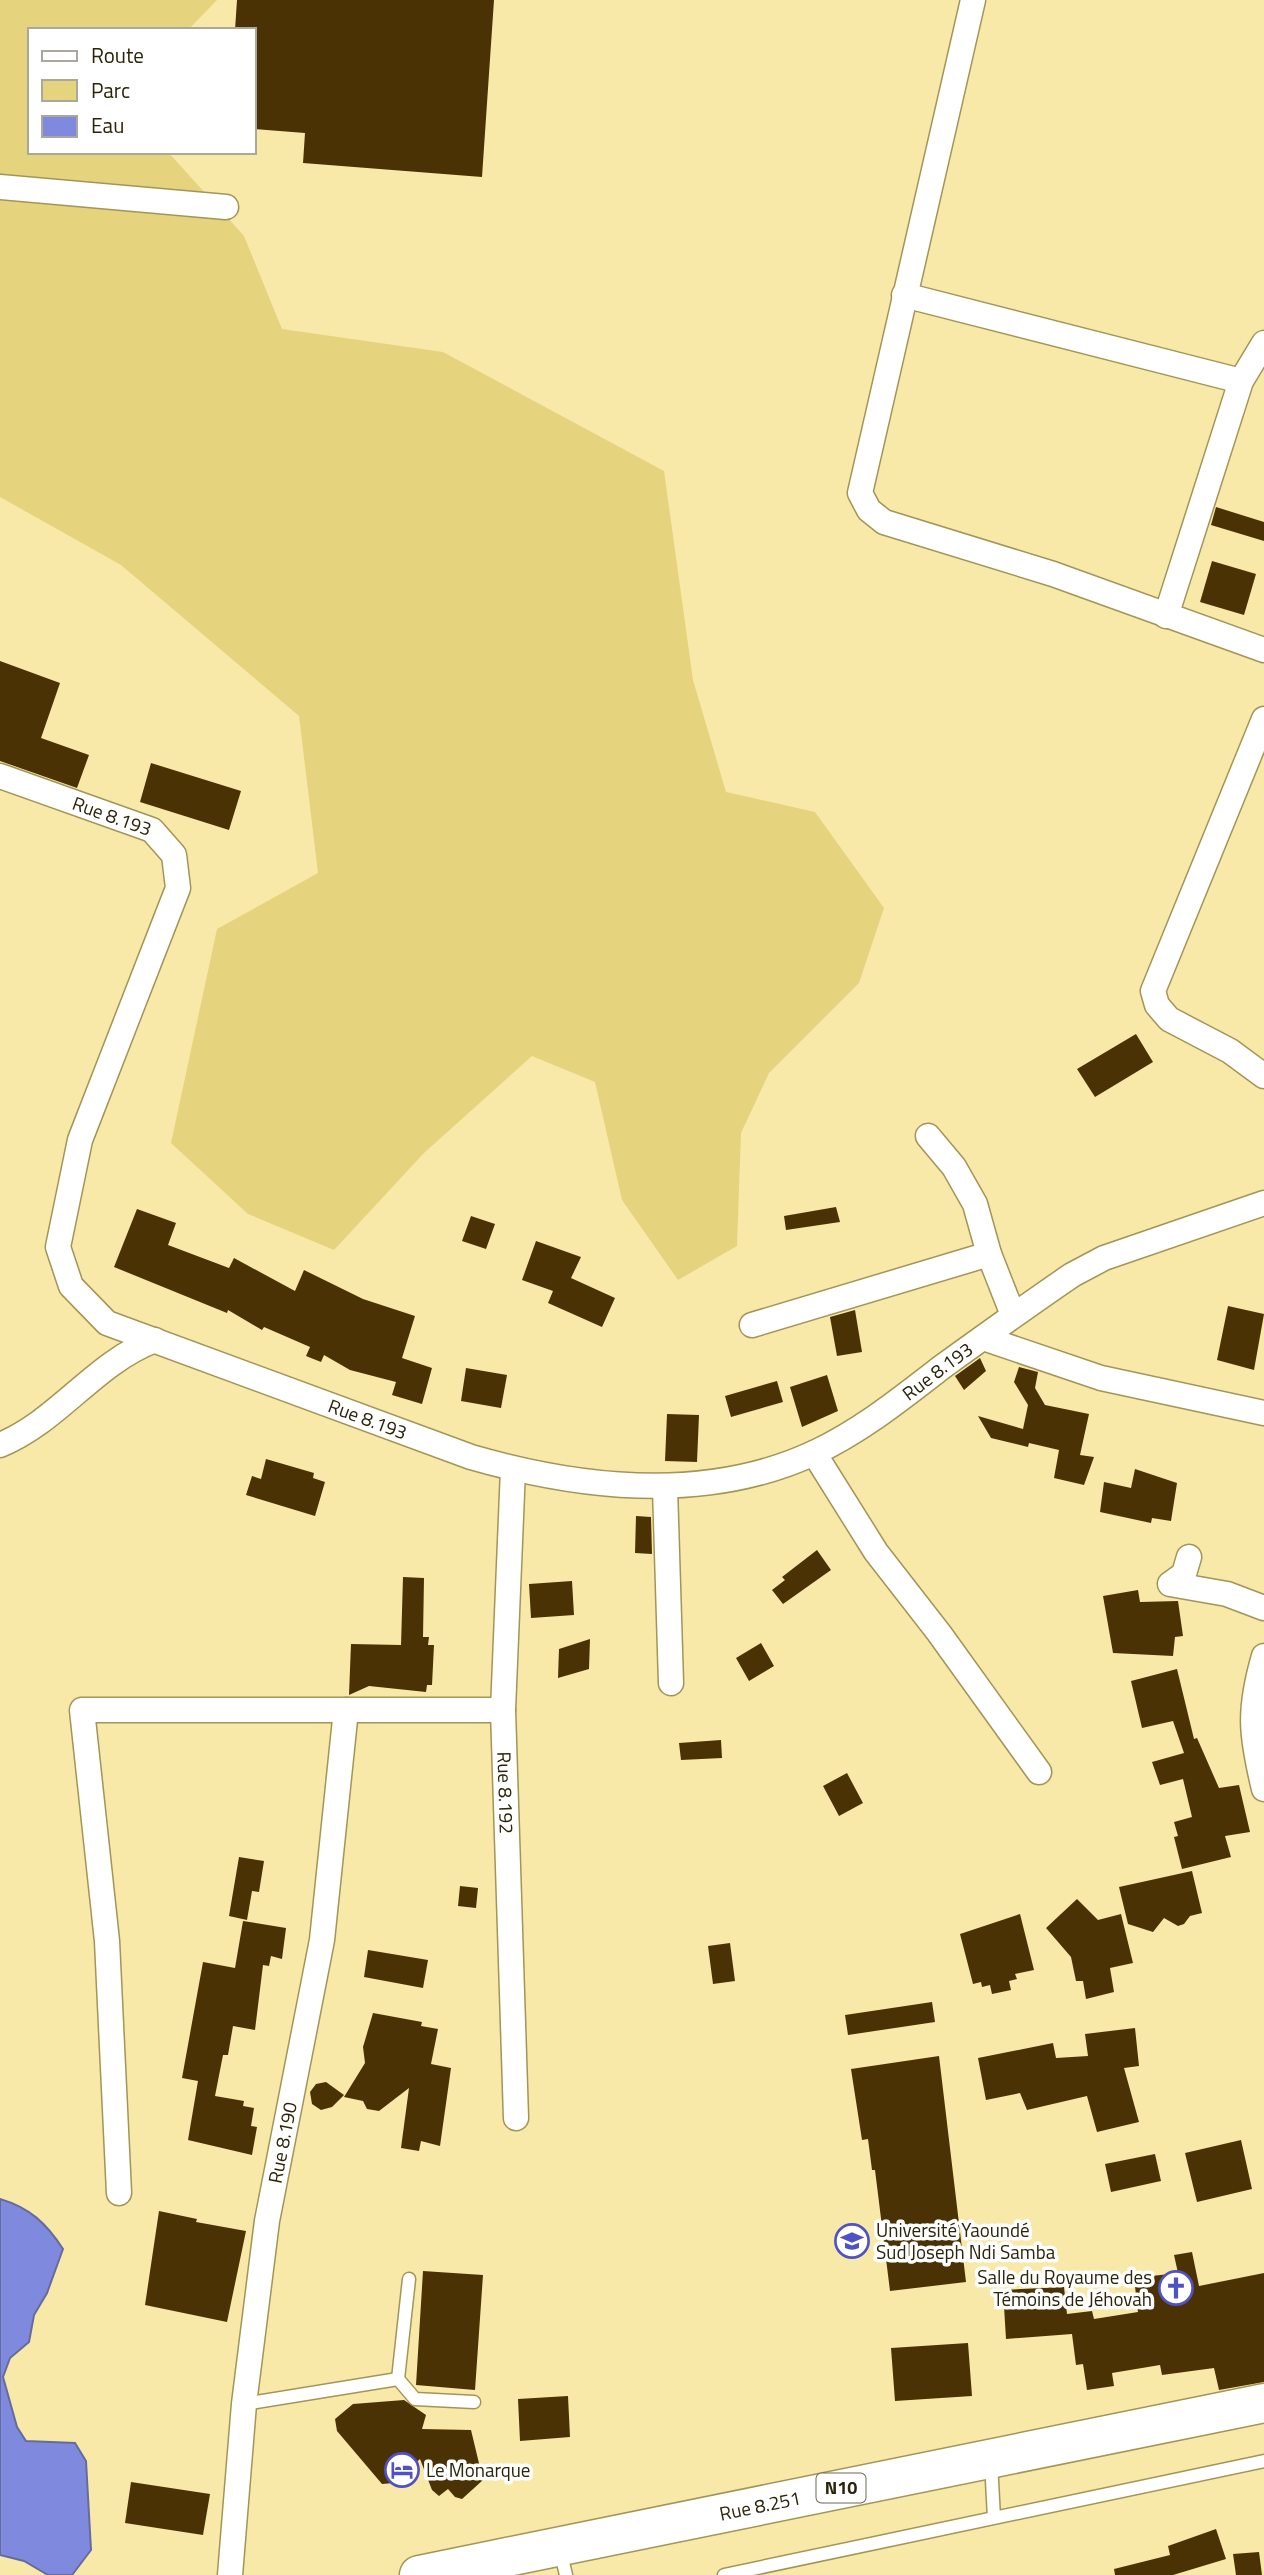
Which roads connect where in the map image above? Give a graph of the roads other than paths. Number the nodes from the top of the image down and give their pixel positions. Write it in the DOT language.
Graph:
graph roads {
  1 [pos="973,0"];
  2 [pos="0,187"];
  3 [pos="226,207"];
  4 [pos="904,295"];
  5 [pos="1264,344"];
  6 [pos="1241,381"];
  7 [pos="1166,616"];
  8 [pos="1264,650"];
  9 [pos="1264,719"];
  10 [pos="0,776"];
  11 [pos="1264,1076"];
  12 [pos="928,1136"];
  13 [pos="1261,1208"];
  14 [pos="989,1254"];
  15 [pos="1013,1315"];
  16 [pos="751,1325"];
  17 [pos="983,1338"];
  18 [pos="155,1340"];
  19 [pos="1264,1413"];
  20 [pos="0,1445"];
  21 [pos="814,1453"];
  22 [pos="513,1469"];
  23 [pos="665,1488"];
  24 [pos="1189,1557"];
  25 [pos="1264,1608"];
  26 [pos="1264,1656"];
  27 [pos="671,1683"];
  28 [pos="346,1710"];
  29 [pos="502,1710"];
  30 [pos="1039,1772"];
  31 [pos="1264,1789"];
  32 [pos="516,2118"];
  33 [pos="119,2193"];
  34 [pos="409,2279"];
  35 [pos="398,2379"];
  36 [pos="474,2402"];
  37 [pos="1264,2403"];
  38 [pos="244,2404"];
  39 [pos="991,2458"];
  40 [pos="1264,2461"];
  41 [pos="993,2518"];
  42 [pos="563,2560"];
  43 [pos="230,2575"];
  44 [pos="419,2575"];
  45 [pos="724,2575"];
  1 -- 4 [label="street"];
  2 -- 3 [label="street"];
  4 -- 6 [label="street"];
  4 -- 7 [label="street"];
  5 -- 6 [label="street"];
  6 -- 7 [label="street"];
  7 -- 8 [label="street"];
  9 -- 11 [label="street"];
  10 -- 18 [label="street, Rue 8.193"];
  12 -- 14 [label="street"];
  13 -- 15 [label="street, Rue 8.193"];
  14 -- 15 [label="street"];
  14 -- 16 [label="street"];
  15 -- 17 [label="street, Rue 8.193"];
  17 -- 19 [label="street"];
  17 -- 21 [label="street, Rue 8.193"];
  18 -- 20 [label="street"];
  18 -- 22 [label="street, Rue 8.193"];
  21 -- 23 [label="street, Rue 8.193"];
  21 -- 30 [label="street"];
  22 -- 23 [label="street, Rue 8.193"];
  22 -- 29 [label="street, Rue 8.192"];
  23 -- 27 [label="street"];
  24 -- 25 [label="street"];
  26 -- 31 [label="street"];
  28 -- 29 [label="street"];
  28 -- 33 [label="street"];
  28 -- 38 [label="street, Rue 8.190"];
  29 -- 32 [label="street, Rue 8.192"];
  34 -- 35 [label="lane"];
  35 -- 36 [label="lane"];
  35 -- 38 [label="lane"];
  37 -- 39 [label="highway, Rue 8.251 / N10"];
  38 -- 43 [label="street, Rue 8.190"];
  39 -- 41 [label="lane"];
  39 -- 42 [label="highway, Rue 8.251 / N10"];
  40 -- 41 [label="lane"];
  41 -- 45 [label="lane"];
  42 -- 44 [label="highway, Rue 8.251 / N10"];
}
